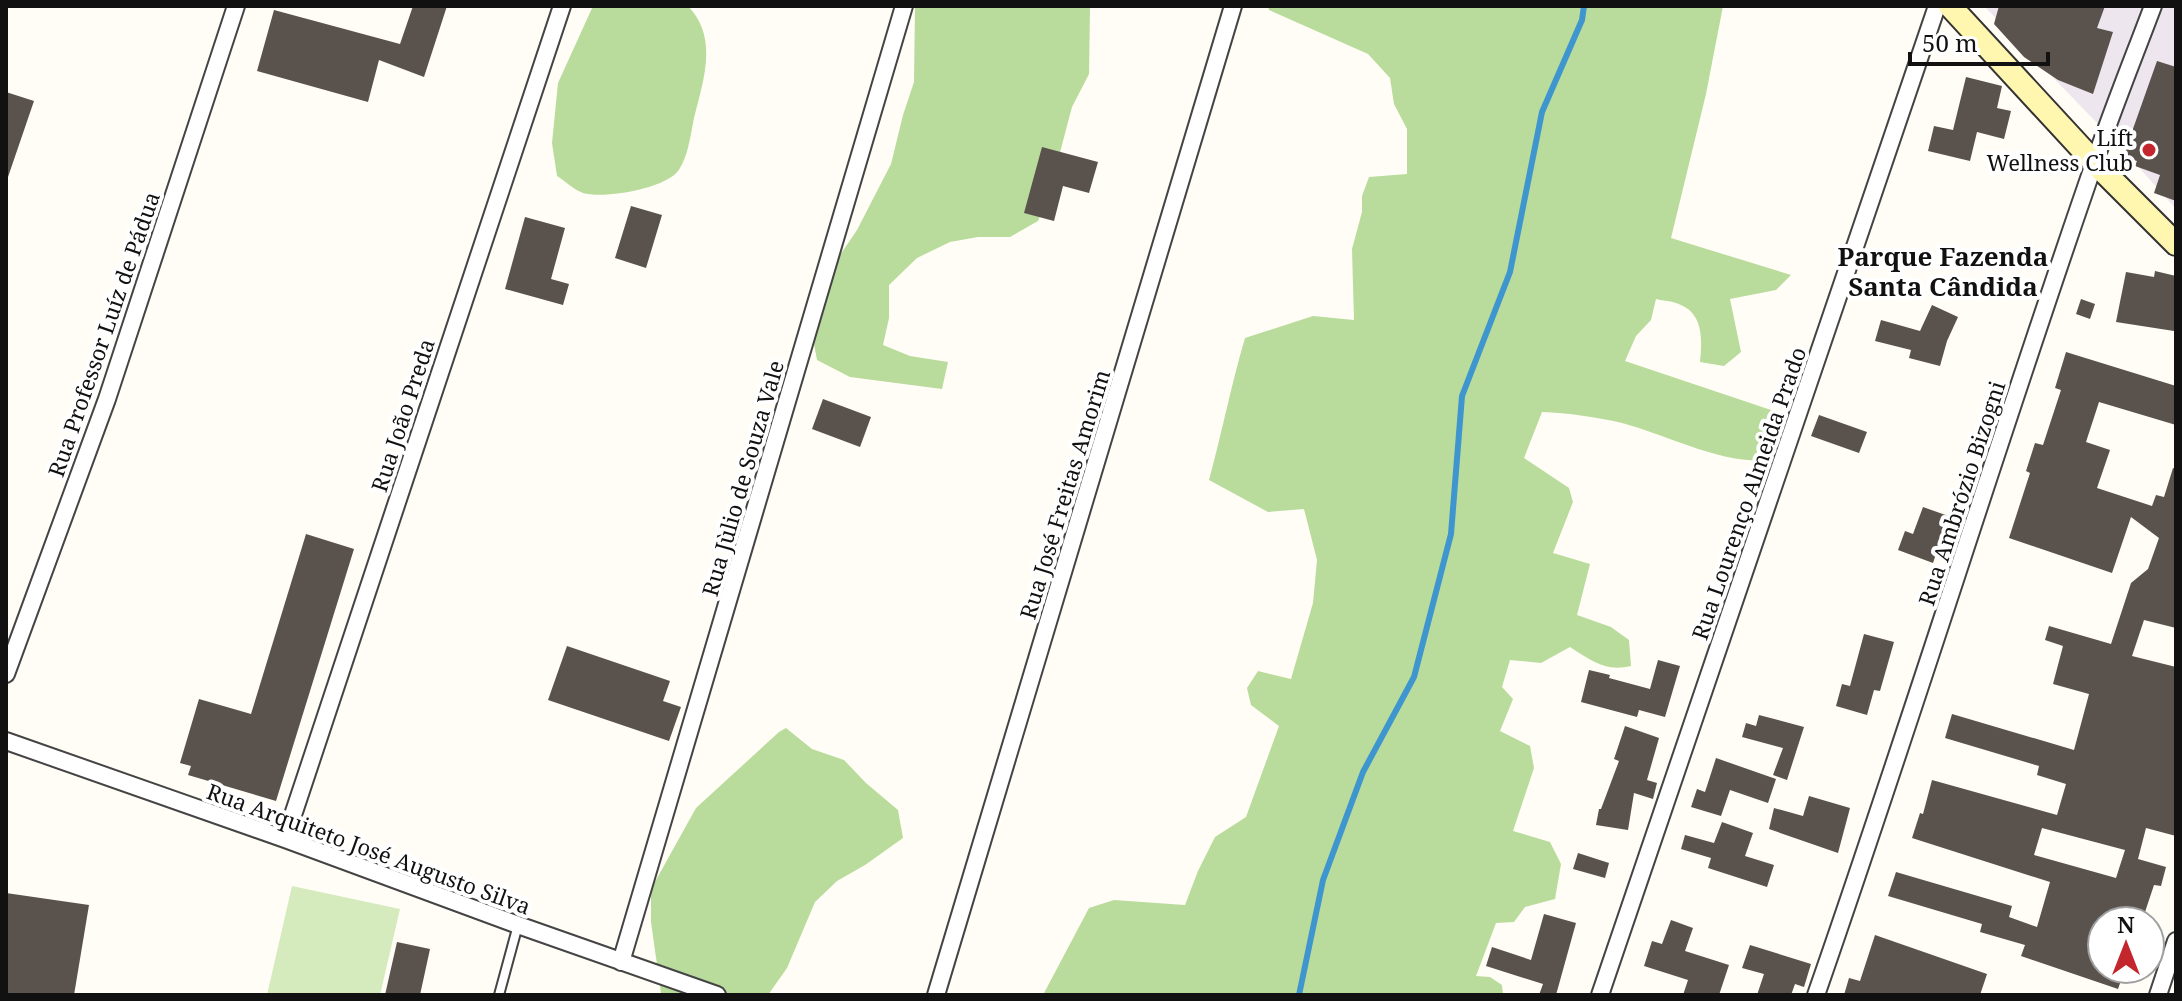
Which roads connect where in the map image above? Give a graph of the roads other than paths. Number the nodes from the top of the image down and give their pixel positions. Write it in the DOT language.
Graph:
graph roads {
  1 [pos="236,6"];
  2 [pos="562,6"];
  3 [pos="904,6"];
  4 [pos="1233,6"];
  5 [pos="1937,6"];
  6 [pos="1950,6"];
  7 [pos="2153,6"];
  8 [pos="2094,162"];
  9 [pos="2176,244"];
  10 [pos="6,674"];
  11 [pos="6,743"];
  12 [pos="285,839"];
  13 [pos="518,925"];
  14 [pos="2176,941"];
  15 [pos="621,962"];
  16 [pos="499,995"];
  17 [pos="717,995"];
  18 [pos="936,995"];
  19 [pos="1600,995"];
  20 [pos="1816,995"];
  21 [pos="2158,995"];
  1 -- 10 [label="street, Rua Professor Luíz de Pádua"];
  2 -- 12 [label="street, Rua João Preda"];
  3 -- 15 [label="street, Rua Jùlio de Souza Vale"];
  4 -- 18 [label="street, Rua José Freitas Amorim"];
  5 -- 19 [label="street, Rua Lourenço Almeida Prado"];
  6 -- 8 [label="street"];
  7 -- 8 [label="street, Rua Ambrózio Bizogni"];
  8 -- 9 [label="street"];
  8 -- 20 [label="street, Rua Ambrózio Bizogni"];
  11 -- 12 [label="street, Rua Arquiteto José Augusto Silva"];
  12 -- 13 [label="street, Rua Arquiteto José Augusto Silva"];
  13 -- 15 [label="street, Rua Arquiteto José Augusto Silva"];
  13 -- 16 [label="lane"];
  14 -- 21 [label="street"];
  15 -- 17 [label="street, Rua Arquiteto José Augusto Silva"];
}
